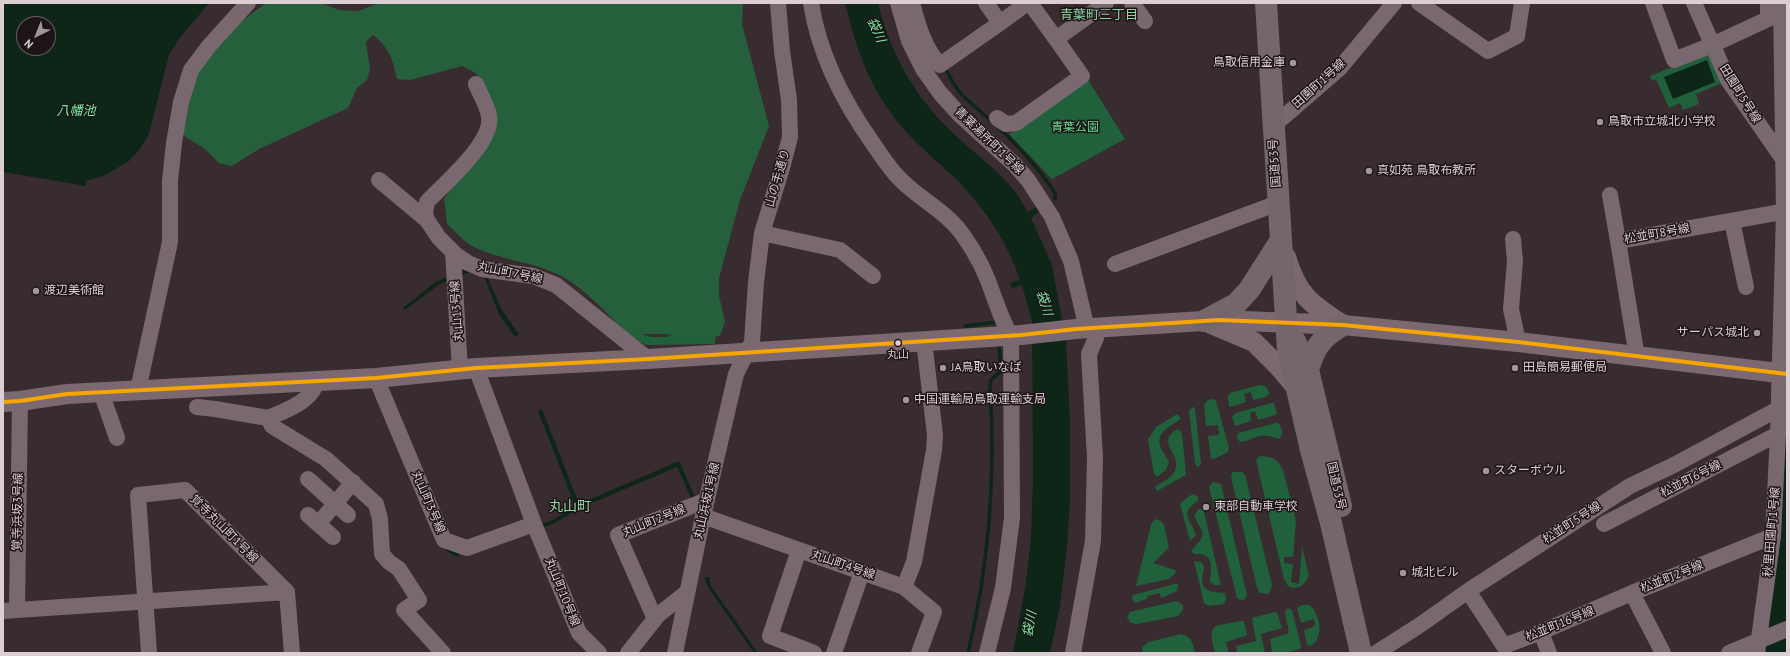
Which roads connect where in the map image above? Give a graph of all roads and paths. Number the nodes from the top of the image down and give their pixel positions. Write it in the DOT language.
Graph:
graph roads {
  1 [pos="248,3"];
  2 [pos="778,3"];
  3 [pos="811,3"];
  4 [pos="898,3"];
  5 [pos="912,3"];
  6 [pos="986,3"];
  7 [pos="1027,3"];
  8 [pos="1030,3"];
  9 [pos="1106,3"];
  10 [pos="1132,3"];
  11 [pos="1266,3"];
  12 [pos="1394,3"];
  13 [pos="1419,3"];
  14 [pos="1522,3"];
  15 [pos="1654,3"];
  16 [pos="1694,3"];
  17 [pos="1768,3"];
  18 [pos="1781,3"];
  19 [pos="1440,9"];
  20 [pos="1145,21"];
  21 [pos="1000,23"];
  22 [pos="1056,39"];
  23 [pos="1712,45"];
  24 [pos="476,84"];
  25 [pos="997,118"];
  26 [pos="1273,126"];
  27 [pos="1783,159"];
  28 [pos="379,180"];
  29 [pos="1610,194"];
  30 [pos="1278,203"];
  31 [pos="1786,212"];
  32 [pos="427,220"];
  33 [pos="1732,221"];
  34 [pos="762,232"];
  35 [pos="1513,239"];
  36 [pos="1281,240"];
  37 [pos="1618,241"];
  38 [pos="453,252"];
  39 [pos="1114,264"];
  40 [pos="872,276"];
  41 [pos="1746,287"];
  42 [pos="1204,321"];
  43 [pos="1286,322"];
  44 [pos="1343,325"];
  45 [pos="1086,329"];
  46 [pos="1016,335"];
  47 [pos="924,341"];
  48 [pos="1518,342"];
  49 [pos="747,352"];
  50 [pos="1637,357"];
  51 [pos="648,359"];
  52 [pos="468,369"];
  53 [pos="1308,370"];
  54 [pos="1784,373"];
  55 [pos="376,378"];
  56 [pos="316,381"];
  57 [pos="1296,387"];
  58 [pos="138,390"];
  59 [pos="101,392"];
  60 [pos="11,401"];
  61 [pos="197,407"];
  62 [pos="1778,409"];
  63 [pos="268,418"];
  64 [pos="1778,434"];
  65 [pos="117,438"];
  66 [pos="308,479"];
  67 [pos="353,482"];
  68 [pos="1630,486"];
  69 [pos="707,500"];
  70 [pos="335,504"];
  71 [pos="1640,506"];
  72 [pos="348,515"];
  73 [pos="703,516"];
  74 [pos="534,524"];
  75 [pos="1604,524"];
  76 [pos="1773,536"];
  77 [pos="333,537"];
  78 [pos="799,550"];
  79 [pos="862,572"];
  80 [pos="904,587"];
  81 [pos="1468,590"];
  82 [pos="287,592"];
  83 [pos="686,593"];
  84 [pos="1632,593"];
  85 [pos="144,601"];
  86 [pos="10,610"];
  87 [pos="655,619"];
  88 [pos="1787,628"];
  89 [pos="1541,632"];
  90 [pos="1760,644"];
  91 [pos="149,653"];
  92 [pos="292,653"];
  93 [pos="443,653"];
  94 [pos="599,653"];
  95 [pos="628,653"];
  96 [pos="675,653"];
  97 [pos="814,653"];
  98 [pos="834,653"];
  99 [pos="919,653"];
  100 [pos="987,653"];
  101 [pos="1073,653"];
  102 [pos="1361,653"];
  103 [pos="1376,653"];
  104 [pos="1549,653"];
  105 [pos="1663,653"];
  106 [pos="1729,653"];
  1 -- 58 [label="street"];
  2 -- 34 [label="street, 山の手通り"];
  3 -- 46 [label="street"];
  4 -- 45 [label="street, 青葉湯所町1号線"];
  5 -- 21 [label="street"];
  6 -- 21 [label="street"];
  7 -- 21 [label="street"];
  8 -- 22 [label="street"];
  9 -- 22 [label="street"];
  10 -- 20 [label="street"];
  11 -- 26 [label="highway, 国道53号"];
  12 -- 26 [label="street, 田園町1号線"];
  13 -- 19 [label="street"];
  14 -- 19 [label="street"];
  15 -- 23 [label="street"];
  16 -- 23 [label="street, 田園町5号線"];
  17 -- 23 [label="street"];
  18 -- 27 [label="street, 秋里田園町1号線"];
  22 -- 25 [label="street"];
  23 -- 27 [label="street, 田園町5号線"];
  24 -- 32 [label="street"];
  26 -- 30 [label="highway, 国道53号"];
  27 -- 31 [label="street, 秋里田園町1号線"];
  28 -- 32 [label="street, 丸山町7号線"];
  29 -- 37 [label="street"];
  30 -- 36 [label="highway, 国道53号"];
  30 -- 39 [label="street"];
  31 -- 33 [label="street, 松並町8号線"];
  31 -- 54 [label="street, 秋里田園町1号線"];
  32 -- 38 [label="street, 丸山町7号線"];
  33 -- 37 [label="street, 松並町8号線"];
  33 -- 41 [label="street"];
  34 -- 40 [label="street"];
  34 -- 49 [label="street, 山の手通り"];
  35 -- 48 [label="street"];
  36 -- 42 [label="highway"];
  36 -- 43 [label="highway, 国道53号"];
  36 -- 44 [label="main road"];
  37 -- 50 [label="street, 松並町8号線"];
  38 -- 51 [label="street, 丸山町7号線"];
  38 -- 52 [label="street, 丸山13号線"];
  42 -- 43 [label="main road"];
  42 -- 45 [label="main road"];
  42 -- 57 [label="main road"];
  43 -- 44 [label="main road"];
  43 -- 53 [label="highway, 国道53号"];
  43 -- 57 [label="highway, 国道53号"];
  44 -- 48 [label="main road"];
  44 -- 53 [label="highway"];
  45 -- 46 [label="main road"];
  45 -- 101 [label="street"];
  46 -- 47 [label="main road"];
  46 -- 100 [label="street"];
  47 -- 49 [label="main road"];
  47 -- 80 [label="street"];
  48 -- 50 [label="main road"];
  49 -- 51 [label="main road"];
  49 -- 69 [label="street, 丸山浜坂1号線"];
  50 -- 54 [label="main road"];
  51 -- 52 [label="main road"];
  52 -- 55 [label="main road"];
  52 -- 74 [label="street"];
  53 -- 103 [label="highway, 国道53号"];
  54 -- 62 [label="street, 秋里田園町1号線"];
  55 -- 56 [label="main road"];
  55 -- 74 [label="street, 丸山町3号線"];
  56 -- 58 [label="main road"];
  56 -- 63 [label="street"];
  57 -- 102 [label="highway, 国道53号"];
  58 -- 59 [label="main road"];
  59 -- 60 [label="main road"];
  59 -- 65 [label="street"];
  60 -- 86 [label="street, 覚寺浜坂3号線"];
  61 -- 63 [label="street"];
  62 -- 64 [label="street, 秋里田園町1号線"];
  62 -- 68 [label="street, 松並町5号線"];
  63 -- 67 [label="street"];
  64 -- 71 [label="street, 松並町6号線"];
  64 -- 76 [label="street, 秋里田園町1号線"];
  66 -- 70 [label="street"];
  67 -- 70 [label="street"];
  67 -- 93 [label="street"];
  68 -- 71 [label="street"];
  68 -- 81 [label="street, 松並町5号線"];
  69 -- 73 [label="street, 丸山浜坂1号線"];
  69 -- 87 [label="street, 丸山町2号線"];
  70 -- 72 [label="street"];
  70 -- 77 [label="street"];
  71 -- 75 [label="street, 松並町6号線"];
  73 -- 78 [label="street, 丸山町4号線"];
  73 -- 83 [label="street, 丸山浜坂1号線"];
  74 -- 94 [label="street, 丸山町10号線"];
  76 -- 84 [label="street, 松並町2号線"];
  76 -- 90 [label="street, 秋里田園町1号線"];
  78 -- 79 [label="street, 丸山町4号線"];
  78 -- 97 [label="street"];
  79 -- 80 [label="street, 丸山町4号線"];
  79 -- 98 [label="street"];
  80 -- 99 [label="street, 丸山町4号線"];
  81 -- 89 [label="street, 松並町16号線"];
  81 -- 103 [label="street, 松並町5号線"];
  82 -- 85 [label="street"];
  82 -- 85 [label="street, 覚寺丸山町1号線"];
  82 -- 92 [label="street"];
  83 -- 87 [label="street"];
  83 -- 96 [label="street, 丸山浜坂1号線"];
  84 -- 89 [label="street, 松並町16号線"];
  84 -- 105 [label="street, 松並町2号線"];
  85 -- 86 [label="street"];
  85 -- 91 [label="street, 覚寺丸山町1号線"];
  87 -- 95 [label="street"];
  88 -- 90 [label="street"];
  89 -- 104 [label="street"];
  90 -- 106 [label="street"];
}
